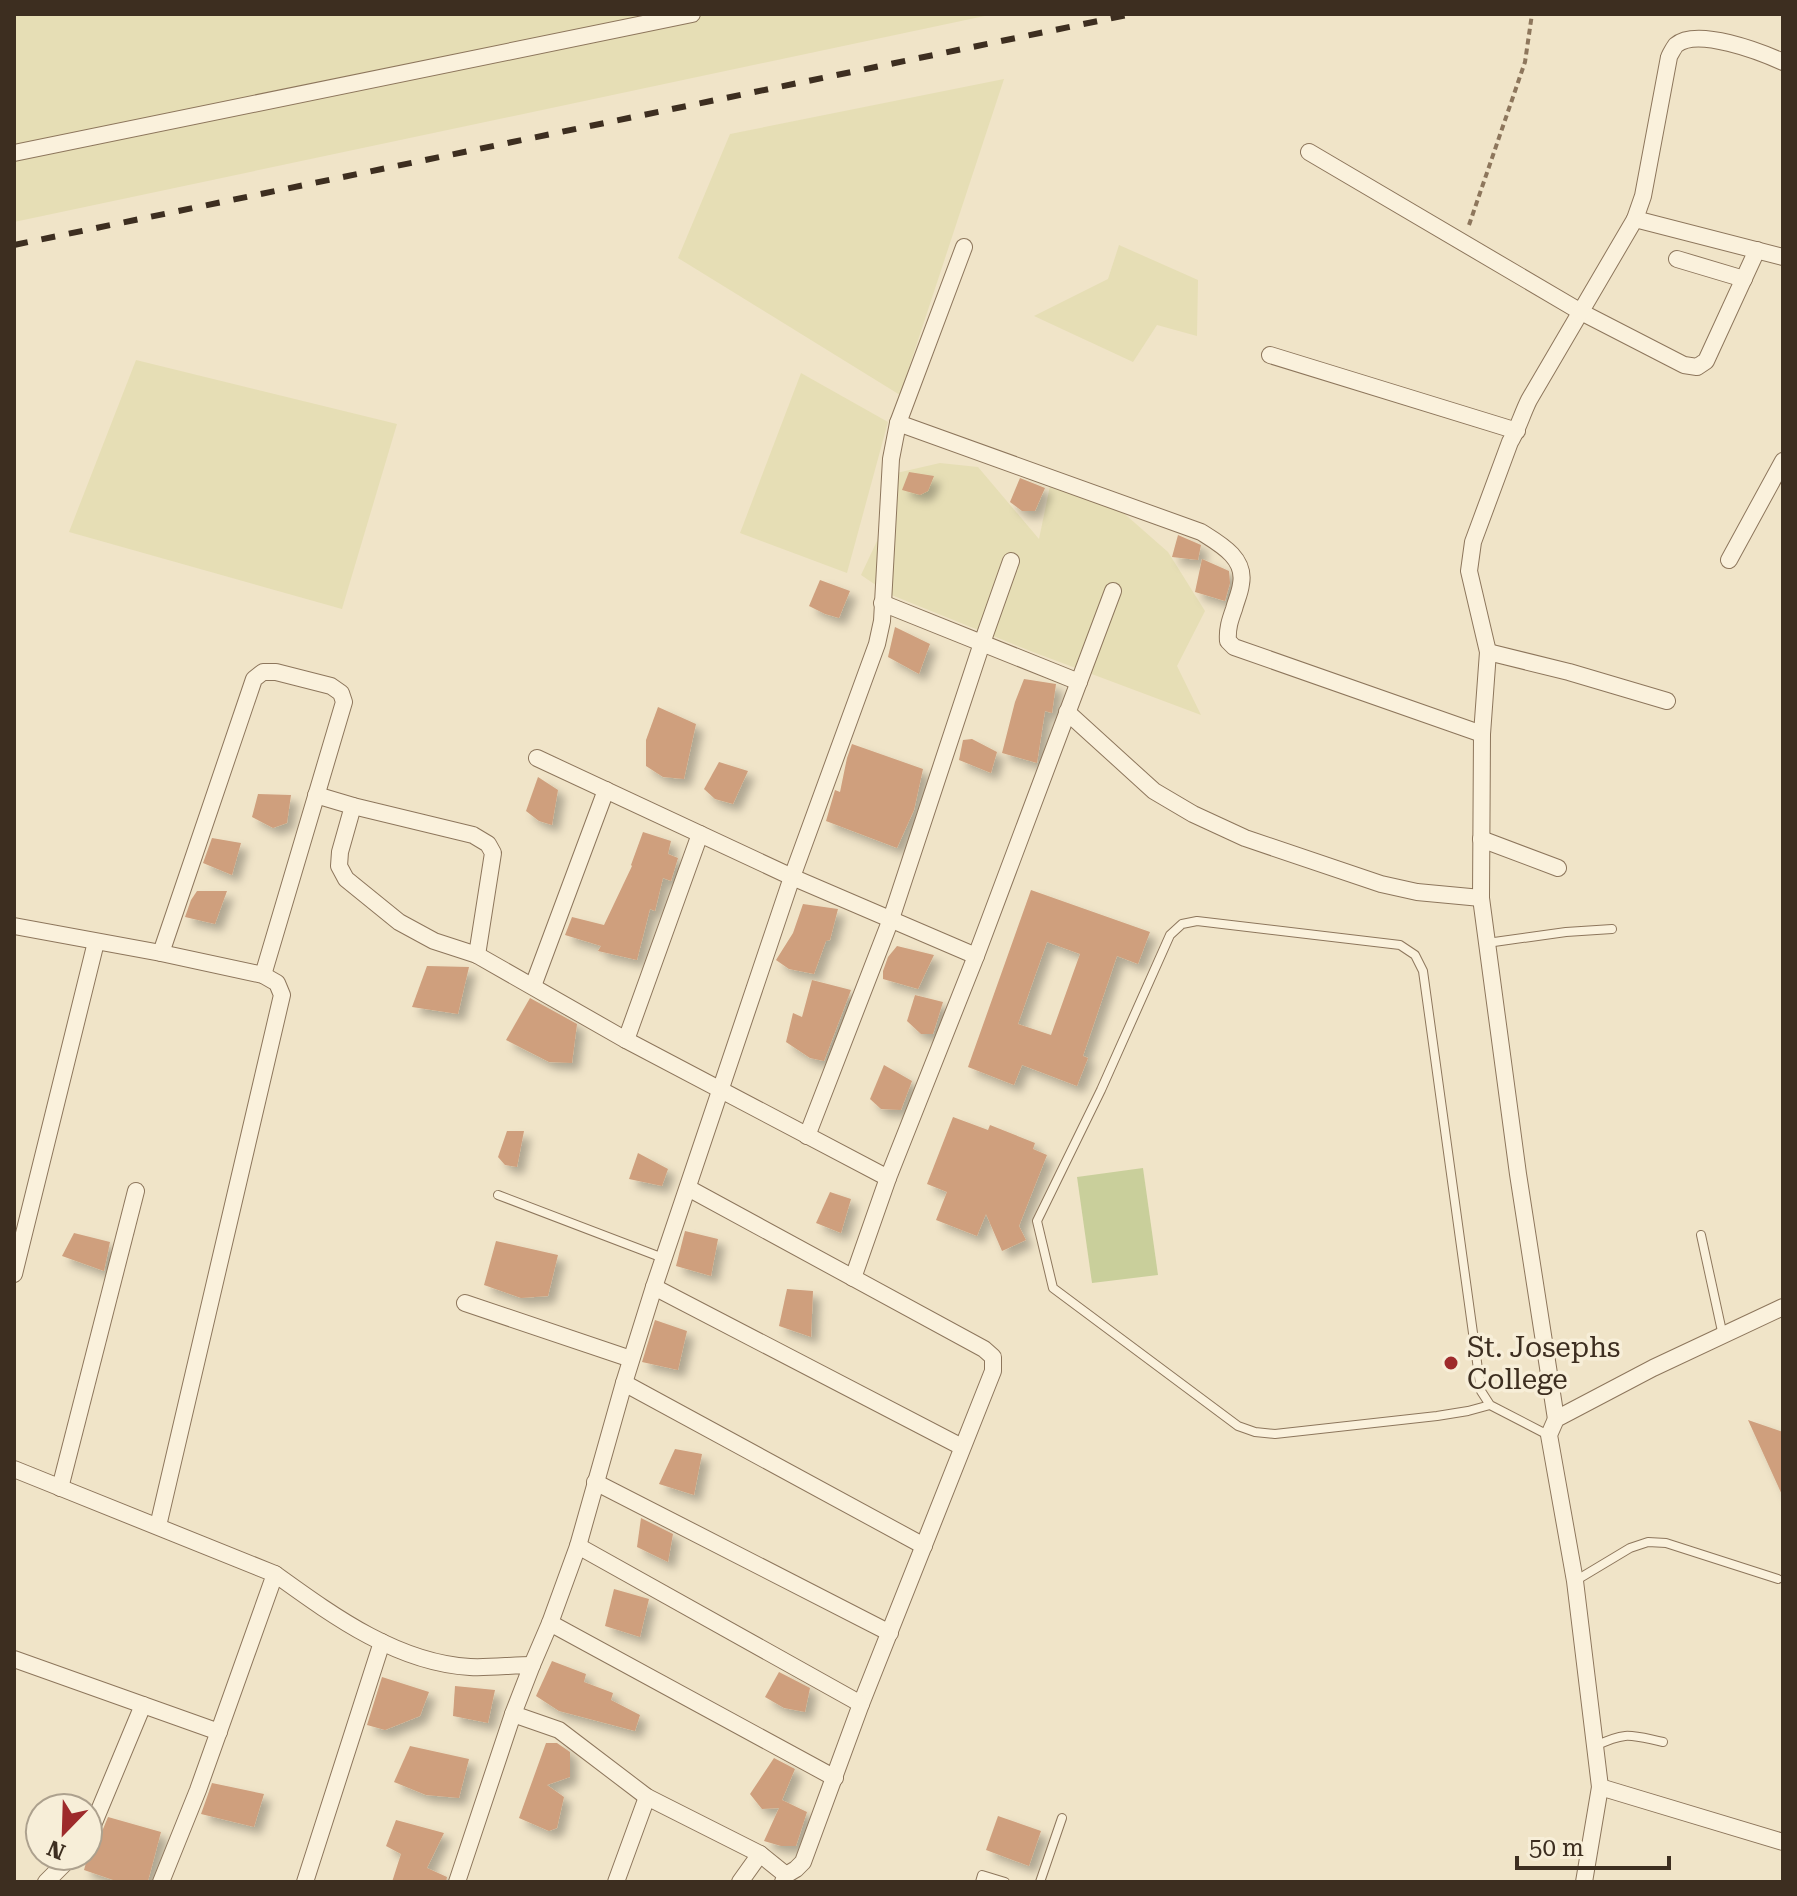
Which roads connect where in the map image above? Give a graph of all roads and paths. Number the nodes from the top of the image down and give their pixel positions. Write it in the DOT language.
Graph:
graph roads {
  1 [pos="692,14"];
  2 [pos="1532,14"];
  3 [pos="1783,62"];
  4 [pos="1309,152"];
  5 [pos="14,153"];
  6 [pos="1635,219"];
  7 [pos="1463,242"];
  8 [pos="964,247"];
  9 [pos="1757,250"];
  10 [pos="1783,257"];
  11 [pos="1677,259"];
  12 [pos="1744,279"];
  13 [pos="1581,312"];
  14 [pos="1270,355"];
  15 [pos="898,423"];
  16 [pos="1517,431"];
  17 [pos="1783,461"];
  18 [pos="1729,560"];
  19 [pos="1011,561"];
  20 [pos="1113,591"];
  21 [pos="882,603"];
  22 [pos="982,643"];
  23 [pos="1488,652"];
  24 [pos="1079,682"];
  25 [pos="1667,701"];
  26 [pos="1067,712"];
  27 [pos="1482,734"];
  28 [pos="537,758"];
  29 [pos="606,790"];
  30 [pos="316,795"];
  31 [pos="353,806"];
  32 [pos="700,834"];
  33 [pos="1481,839"];
  34 [pos="1558,868"];
  35 [pos="792,877"];
  36 [pos="1481,898"];
  37 [pos="891,919"];
  38 [pos="14,926"];
  39 [pos="1612,929"];
  40 [pos="96,942"];
  41 [pos="1487,943"];
  42 [pos="161,953"];
  43 [pos="477,955"];
  44 [pos="976,956"];
  45 [pos="263,975"];
  46 [pos="533,986"];
  47 [pos="626,1040"];
  48 [pos="721,1090"];
  49 [pos="807,1136"];
  50 [pos="888,1178"];
  51 [pos="688,1188"];
  52 [pos="136,1191"];
  53 [pos="498,1195"];
  54 [pos="1701,1235"];
  55 [pos="664,1258"];
  56 [pos="14,1274"];
  57 [pos="853,1278"];
  58 [pos="654,1287"];
  59 [pos="465,1303"];
  60 [pos="1783,1307"];
  61 [pos="1723,1336"];
  62 [pos="631,1359"];
  63 [pos="624,1383"];
  64 [pos="1490,1405"];
  65 [pos="1556,1419"];
  66 [pos="1549,1435"];
  67 [pos="962,1447"];
  68 [pos="14,1469"];
  69 [pos="595,1482"];
  70 [pos="60,1488"];
  71 [pos="158,1526"];
  72 [pos="578,1546"];
  73 [pos="924,1546"];
  74 [pos="275,1574"];
  75 [pos="1778,1579"];
  76 [pos="1575,1581"];
  77 [pos="550,1623"];
  78 [pos="890,1633"];
  79 [pos="382,1642"];
  80 [pos="14,1659"];
  81 [pos="532,1665"];
  82 [pos="861,1704"];
  83 [pos="143,1705"];
  84 [pos="513,1714"];
  85 [pos="219,1732"];
  86 [pos="1663,1742"];
  87 [pos="1595,1746"];
  88 [pos="835,1778"];
  89 [pos="1600,1787"];
  90 [pos="647,1797"];
  91 [pos="104,1799"];
  92 [pos="1062,1818"];
  93 [pos="1783,1842"];
  94 [pos="760,1854"];
  95 [pos="784,1878"];
  96 [pos="161,1882"];
  97 [pos="305,1882"];
  98 [pos="457,1882"];
  99 [pos="616,1882"];
  100 [pos="740,1882"];
  101 [pos="980,1882"];
  102 [pos="1005,1882"];
  103 [pos="1040,1882"];
  104 [pos="1584,1882"];
  1 -- 5 [label="street"];
  2 -- 7 [label="path"];
  3 -- 6 [label="street"];
  4 -- 7 [label="street"];
  6 -- 9 [label="street"];
  6 -- 13 [label="street"];
  7 -- 13 [label="street"];
  8 -- 15 [label="street"];
  9 -- 10 [label="street"];
  9 -- 12 [label="street"];
  11 -- 12 [label="street"];
  12 -- 13 [label="street"];
  13 -- 16 [label="street"];
  14 -- 16 [label="street"];
  15 -- 21 [label="street"];
  15 -- 27 [label="street"];
  16 -- 23 [label="street"];
  17 -- 18 [label="street"];
  19 -- 22 [label="street"];
  20 -- 24 [label="street"];
  21 -- 22 [label="street"];
  21 -- 35 [label="street"];
  22 -- 24 [label="street"];
  22 -- 37 [label="street"];
  23 -- 25 [label="street"];
  23 -- 27 [label="street"];
  24 -- 26 [label="street"];
  26 -- 36 [label="street"];
  26 -- 44 [label="street"];
  27 -- 33 [label="street"];
  28 -- 29 [label="street"];
  29 -- 32 [label="street"];
  29 -- 46 [label="street"];
  30 -- 31 [label="street"];
  30 -- 42 [label="street"];
  30 -- 45 [label="street"];
  31 -- 43 [label="street"];
  31 -- 43 [label="street"];
  32 -- 35 [label="street"];
  32 -- 47 [label="street"];
  33 -- 34 [label="street"];
  33 -- 36 [label="street"];
  35 -- 37 [label="street"];
  35 -- 48 [label="street"];
  36 -- 41 [label="street"];
  37 -- 44 [label="street"];
  37 -- 49 [label="street"];
  38 -- 40 [label="street"];
  39 -- 41 [label="lane"];
  40 -- 42 [label="street"];
  40 -- 56 [label="street"];
  41 -- 65 [label="street"];
  42 -- 45 [label="street"];
  43 -- 46 [label="street"];
  44 -- 50 [label="street"];
  45 -- 71 [label="street"];
  46 -- 47 [label="street"];
  47 -- 48 [label="street"];
  48 -- 49 [label="street"];
  48 -- 51 [label="street"];
  49 -- 50 [label="street"];
  50 -- 57 [label="street"];
  51 -- 55 [label="street"];
  51 -- 57 [label="street"];
  52 -- 70 [label="street"];
  53 -- 55 [label="lane"];
  54 -- 61 [label="lane"];
  55 -- 58 [label="street"];
  57 -- 67 [label="street"];
  58 -- 62 [label="street"];
  58 -- 67 [label="street"];
  59 -- 62 [label="street"];
  60 -- 61 [label="street"];
  61 -- 65 [label="street"];
  62 -- 63 [label="street"];
  63 -- 69 [label="street"];
  63 -- 73 [label="street"];
  64 -- 64 [label="lane"];
  64 -- 66 [label="lane"];
  65 -- 66 [label="street"];
  66 -- 76 [label="street"];
  67 -- 73 [label="street"];
  68 -- 70 [label="street"];
  69 -- 72 [label="street"];
  69 -- 78 [label="street"];
  70 -- 71 [label="street"];
  71 -- 74 [label="street"];
  72 -- 77 [label="street"];
  72 -- 82 [label="street"];
  73 -- 78 [label="street"];
  74 -- 79 [label="street"];
  74 -- 85 [label="street"];
  75 -- 76 [label="lane"];
  76 -- 87 [label="street"];
  77 -- 81 [label="street"];
  77 -- 88 [label="street"];
  78 -- 82 [label="street"];
  79 -- 81 [label="street"];
  79 -- 97 [label="street"];
  80 -- 83 [label="street"];
  81 -- 84 [label="street"];
  82 -- 88 [label="street"];
  83 -- 85 [label="street"];
  83 -- 91 [label="street"];
  84 -- 90 [label="street"];
  84 -- 98 [label="street"];
  85 -- 96 [label="street"];
  86 -- 87 [label="lane"];
  87 -- 89 [label="street"];
  88 -- 95 [label="street"];
  89 -- 93 [label="street"];
  89 -- 104 [label="street"];
  90 -- 94 [label="street"];
  90 -- 99 [label="street"];
  92 -- 103 [label="lane"];
  94 -- 95 [label="street"];
  94 -- 100 [label="street"];
  101 -- 102 [label="lane"];
}
